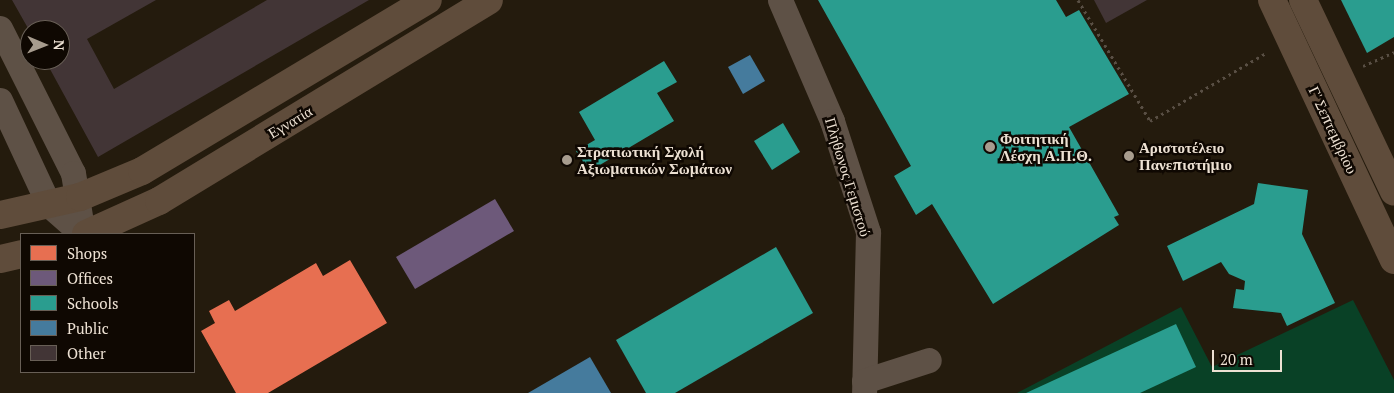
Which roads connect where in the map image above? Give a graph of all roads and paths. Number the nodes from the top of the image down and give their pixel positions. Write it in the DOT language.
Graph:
graph roads {
  1 [pos="428,0"];
  2 [pos="489,0"];
  3 [pos="780,0"];
  4 [pos="1078,0"];
  5 [pos="1272,0"];
  6 [pos="1303,0"];
  7 [pos="0,28"];
  8 [pos="1394,52"];
  9 [pos="1266,54"];
  10 [pos="1362,66"];
  11 [pos="0,100"];
  12 [pos="1392,183"];
  13 [pos="80,197"];
  14 [pos="49,205"];
  15 [pos="0,215"];
  16 [pos="83,233"];
  17 [pos="84,233"];
  18 [pos="86,233"];
  19 [pos="20,254"];
  20 [pos="0,258"];
  21 [pos="1394,260"];
  22 [pos="929,360"];
  23 [pos="864,387"];
  1 -- 13 [label="main road"];
  2 -- 18 [label="main road, Εγνατία"];
  3 -- 23 [label="street, Πλήθωνος Γεμιστού"];
  4 -- 9 [label="path"];
  5 -- 21 [label="main road, Γ' Σεπτεμβρίου"];
  6 -- 12 [label="main road, Γ' Σεπτεμβρίου"];
  7 -- 13 [label="street"];
  8 -- 10 [label="path"];
  11 -- 14 [label="street"];
  13 -- 14 [label="main road"];
  13 -- 17 [label="street"];
  14 -- 15 [label="main road"];
  14 -- 16 [label="street"];
  19 -- 20 [label="main road"];
  22 -- 23 [label="street"];
}
